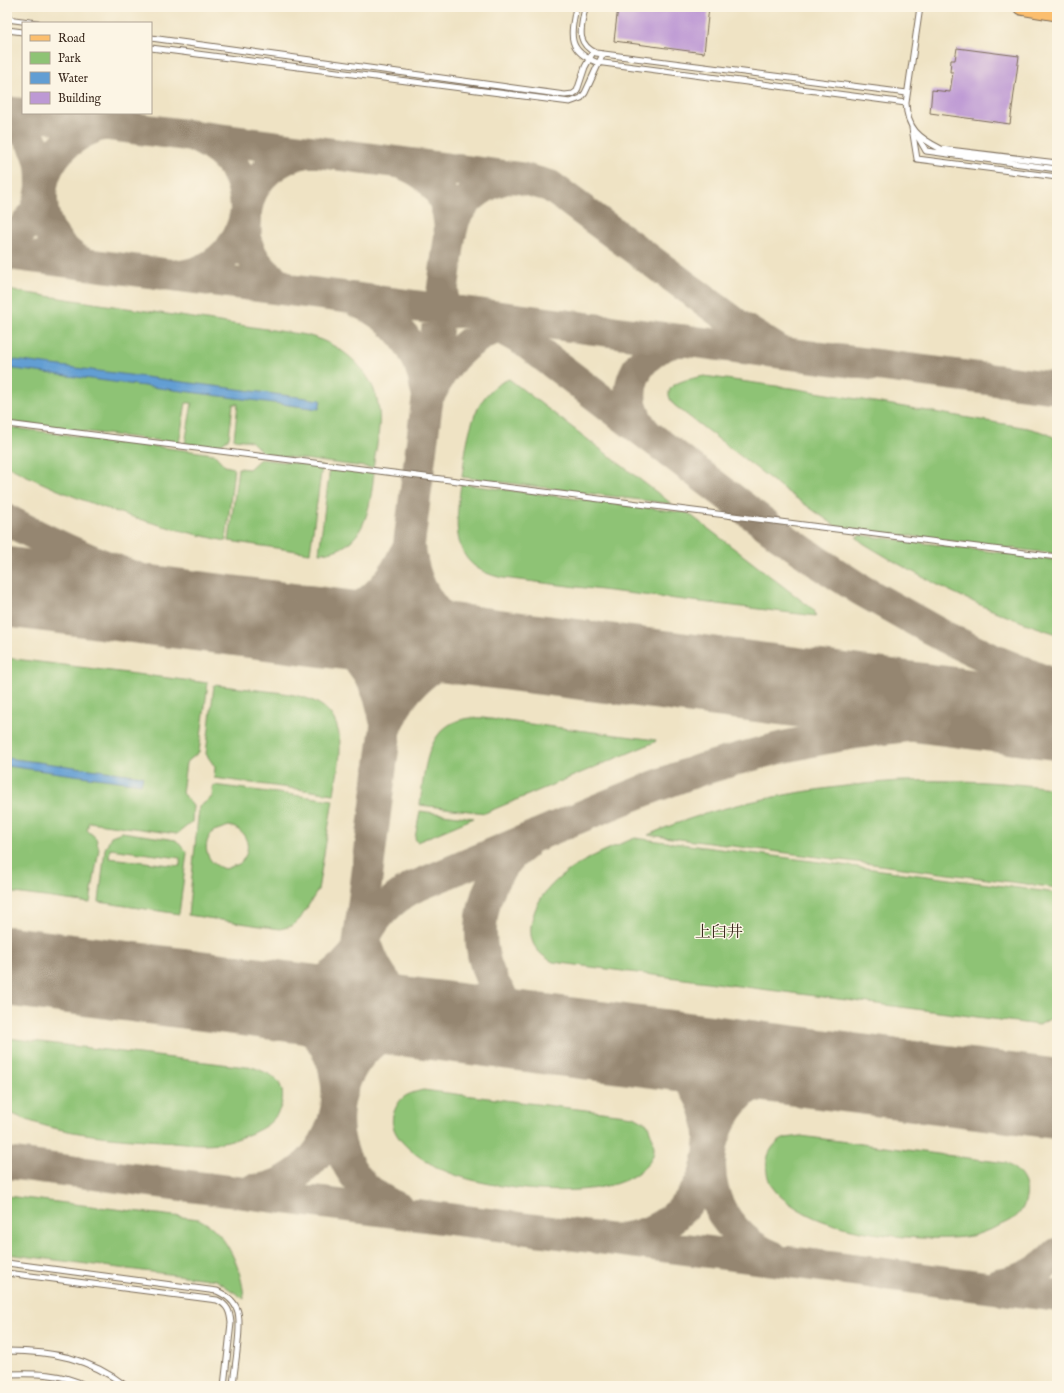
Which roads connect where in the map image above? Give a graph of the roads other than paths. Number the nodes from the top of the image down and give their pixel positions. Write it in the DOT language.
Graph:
graph roads {
  1 [pos="576,7"];
  2 [pos="585,7"];
  3 [pos="920,7"];
  4 [pos="1021,7"];
  5 [pos="1057,13"];
  6 [pos="7,19"];
  7 [pos="30,22"];
  8 [pos="7,30"];
  9 [pos="22,32"];
  10 [pos="152,38"];
  11 [pos="152,48"];
  12 [pos="593,52"];
  13 [pos="603,54"];
  14 [pos="589,59"];
  15 [pos="599,62"];
  16 [pos="907,93"];
  17 [pos="906,103"];
  18 [pos="913,129"];
  19 [pos="1057,163"];
  20 [pos="1057,169"];
  21 [pos="1057,177"];
  22 [pos="7,424"];
  23 [pos="1057,558"];
  24 [pos="7,1263"];
  25 [pos="7,1272"];
  26 [pos="7,1351"];
  27 [pos="7,1374"];
  28 [pos="86,1386"];
  29 [pos="126,1386"];
  30 [pos="224,1386"];
  31 [pos="233,1386"];
  1 -- 14 [label="lane"];
  2 -- 12 [label="lane"];
  3 -- 16 [label="lane"];
  4 -- 5 [label="main road"];
  6 -- 7 [label="lane"];
  8 -- 9 [label="lane"];
  10 -- 14 [label="lane"];
  11 -- 15 [label="lane"];
  12 -- 13 [label="lane"];
  12 -- 14 [label="lane"];
  13 -- 15 [label="lane"];
  13 -- 16 [label="lane"];
  14 -- 15 [label="lane"];
  15 -- 17 [label="lane"];
  16 -- 17 [label="lane"];
  17 -- 18 [label="lane"];
  18 -- 19 [label="lane"];
  18 -- 20 [label="lane"];
  18 -- 21 [label="lane"];
  22 -- 23 [label="lane"];
  24 -- 31 [label="lane"];
  25 -- 30 [label="lane"];
  26 -- 29 [label="lane"];
  27 -- 28 [label="lane"];
}
